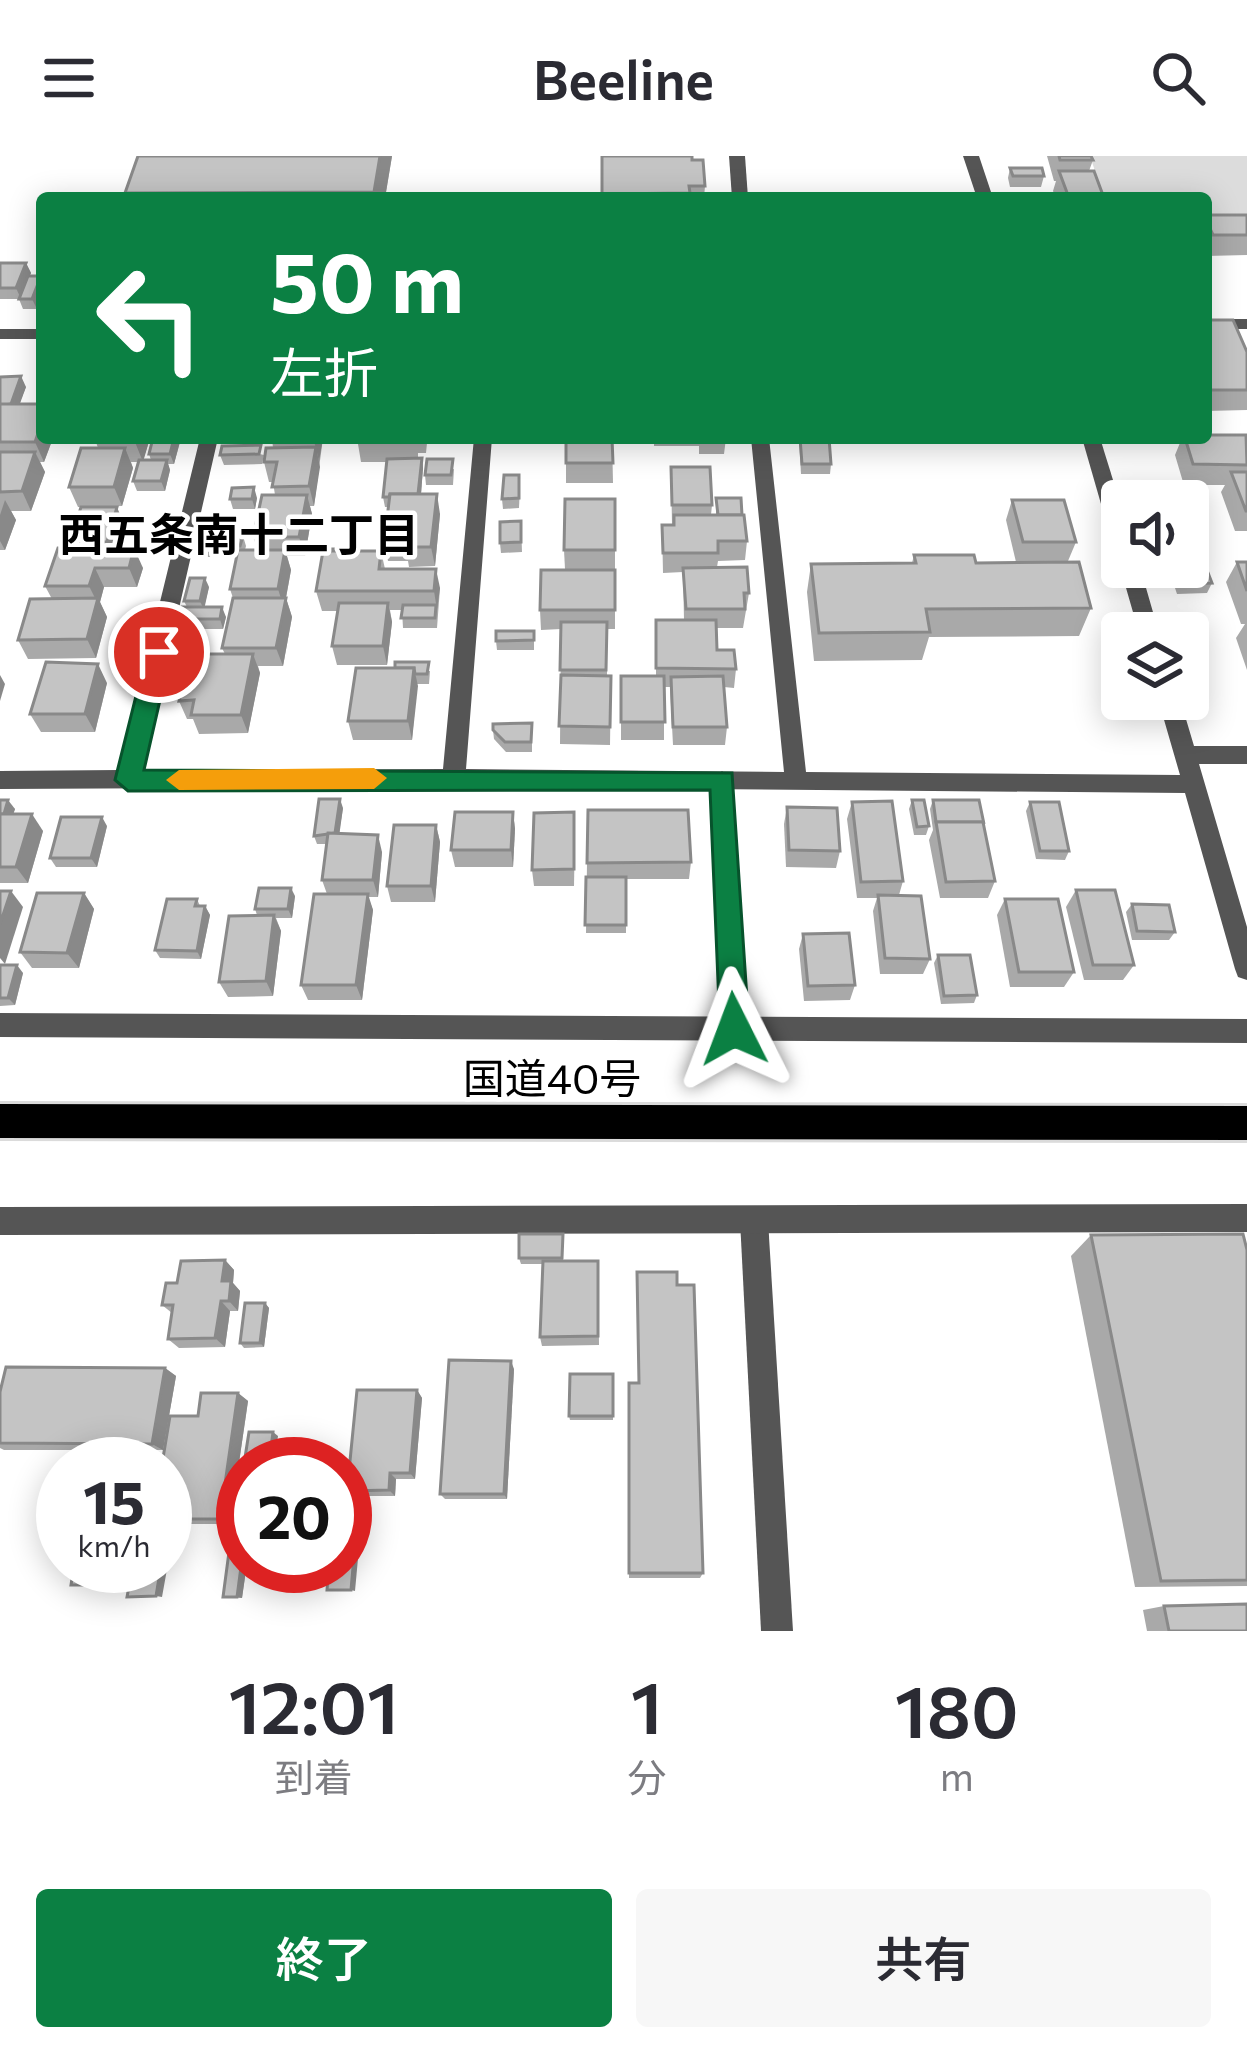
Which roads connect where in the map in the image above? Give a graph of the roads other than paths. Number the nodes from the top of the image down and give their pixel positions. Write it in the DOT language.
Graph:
graph roads {
  1 [pos="737,156"];
  2 [pos="971,156"];
  3 [pos="740,192"];
  4 [pos="983,192"];
  5 [pos="1212,324"];
  6 [pos="1247,324"];
  7 [pos="0,334"];
  8 [pos="36,334"];
  9 [pos="208,444"];
  10 [pos="482,444"];
  11 [pos="761,444"];
  12 [pos="1093,444"];
  13 [pos="1104,480"];
  14 [pos="1174,720"];
  15 [pos="1185,755"];
  16 [pos="1247,755"];
  17 [pos="454,778"];
  18 [pos="0,780"];
  19 [pos="128,780"];
  20 [pos="722,780"];
  21 [pos="796,781"];
  22 [pos="1193,784"];
  23 [pos="1247,969"];
  24 [pos="0,1024"];
  25 [pos="734,1029"];
  26 [pos="1247,1031"];
  27 [pos="0,1121"];
  28 [pos="1247,1123"];
  29 [pos="1247,1218"];
  30 [pos="754,1220"];
  31 [pos="0,1221"];
  32 [pos="778,1631"];
  1 -- 3 [label="street"];
  2 -- 4 [label="street"];
  5 -- 6 [label="street"];
  7 -- 8 [label="street"];
  9 -- 19 [label="street"];
  10 -- 17 [label="street"];
  11 -- 21 [label="street"];
  12 -- 13 [label="street"];
  14 -- 15 [label="street"];
  15 -- 16 [label="street"];
  15 -- 22 [label="street"];
  17 -- 19 [label="street"];
  17 -- 20 [label="street"];
  18 -- 19 [label="street"];
  20 -- 21 [label="street"];
  20 -- 25 [label="street"];
  21 -- 22 [label="street"];
  22 -- 23 [label="street"];
  24 -- 25 [label="street"];
  25 -- 26 [label="street"];
  27 -- 28 [label="highway, 国道40号"];
  29 -- 30 [label="street"];
  30 -- 31 [label="street"];
  30 -- 32 [label="street"];
}
